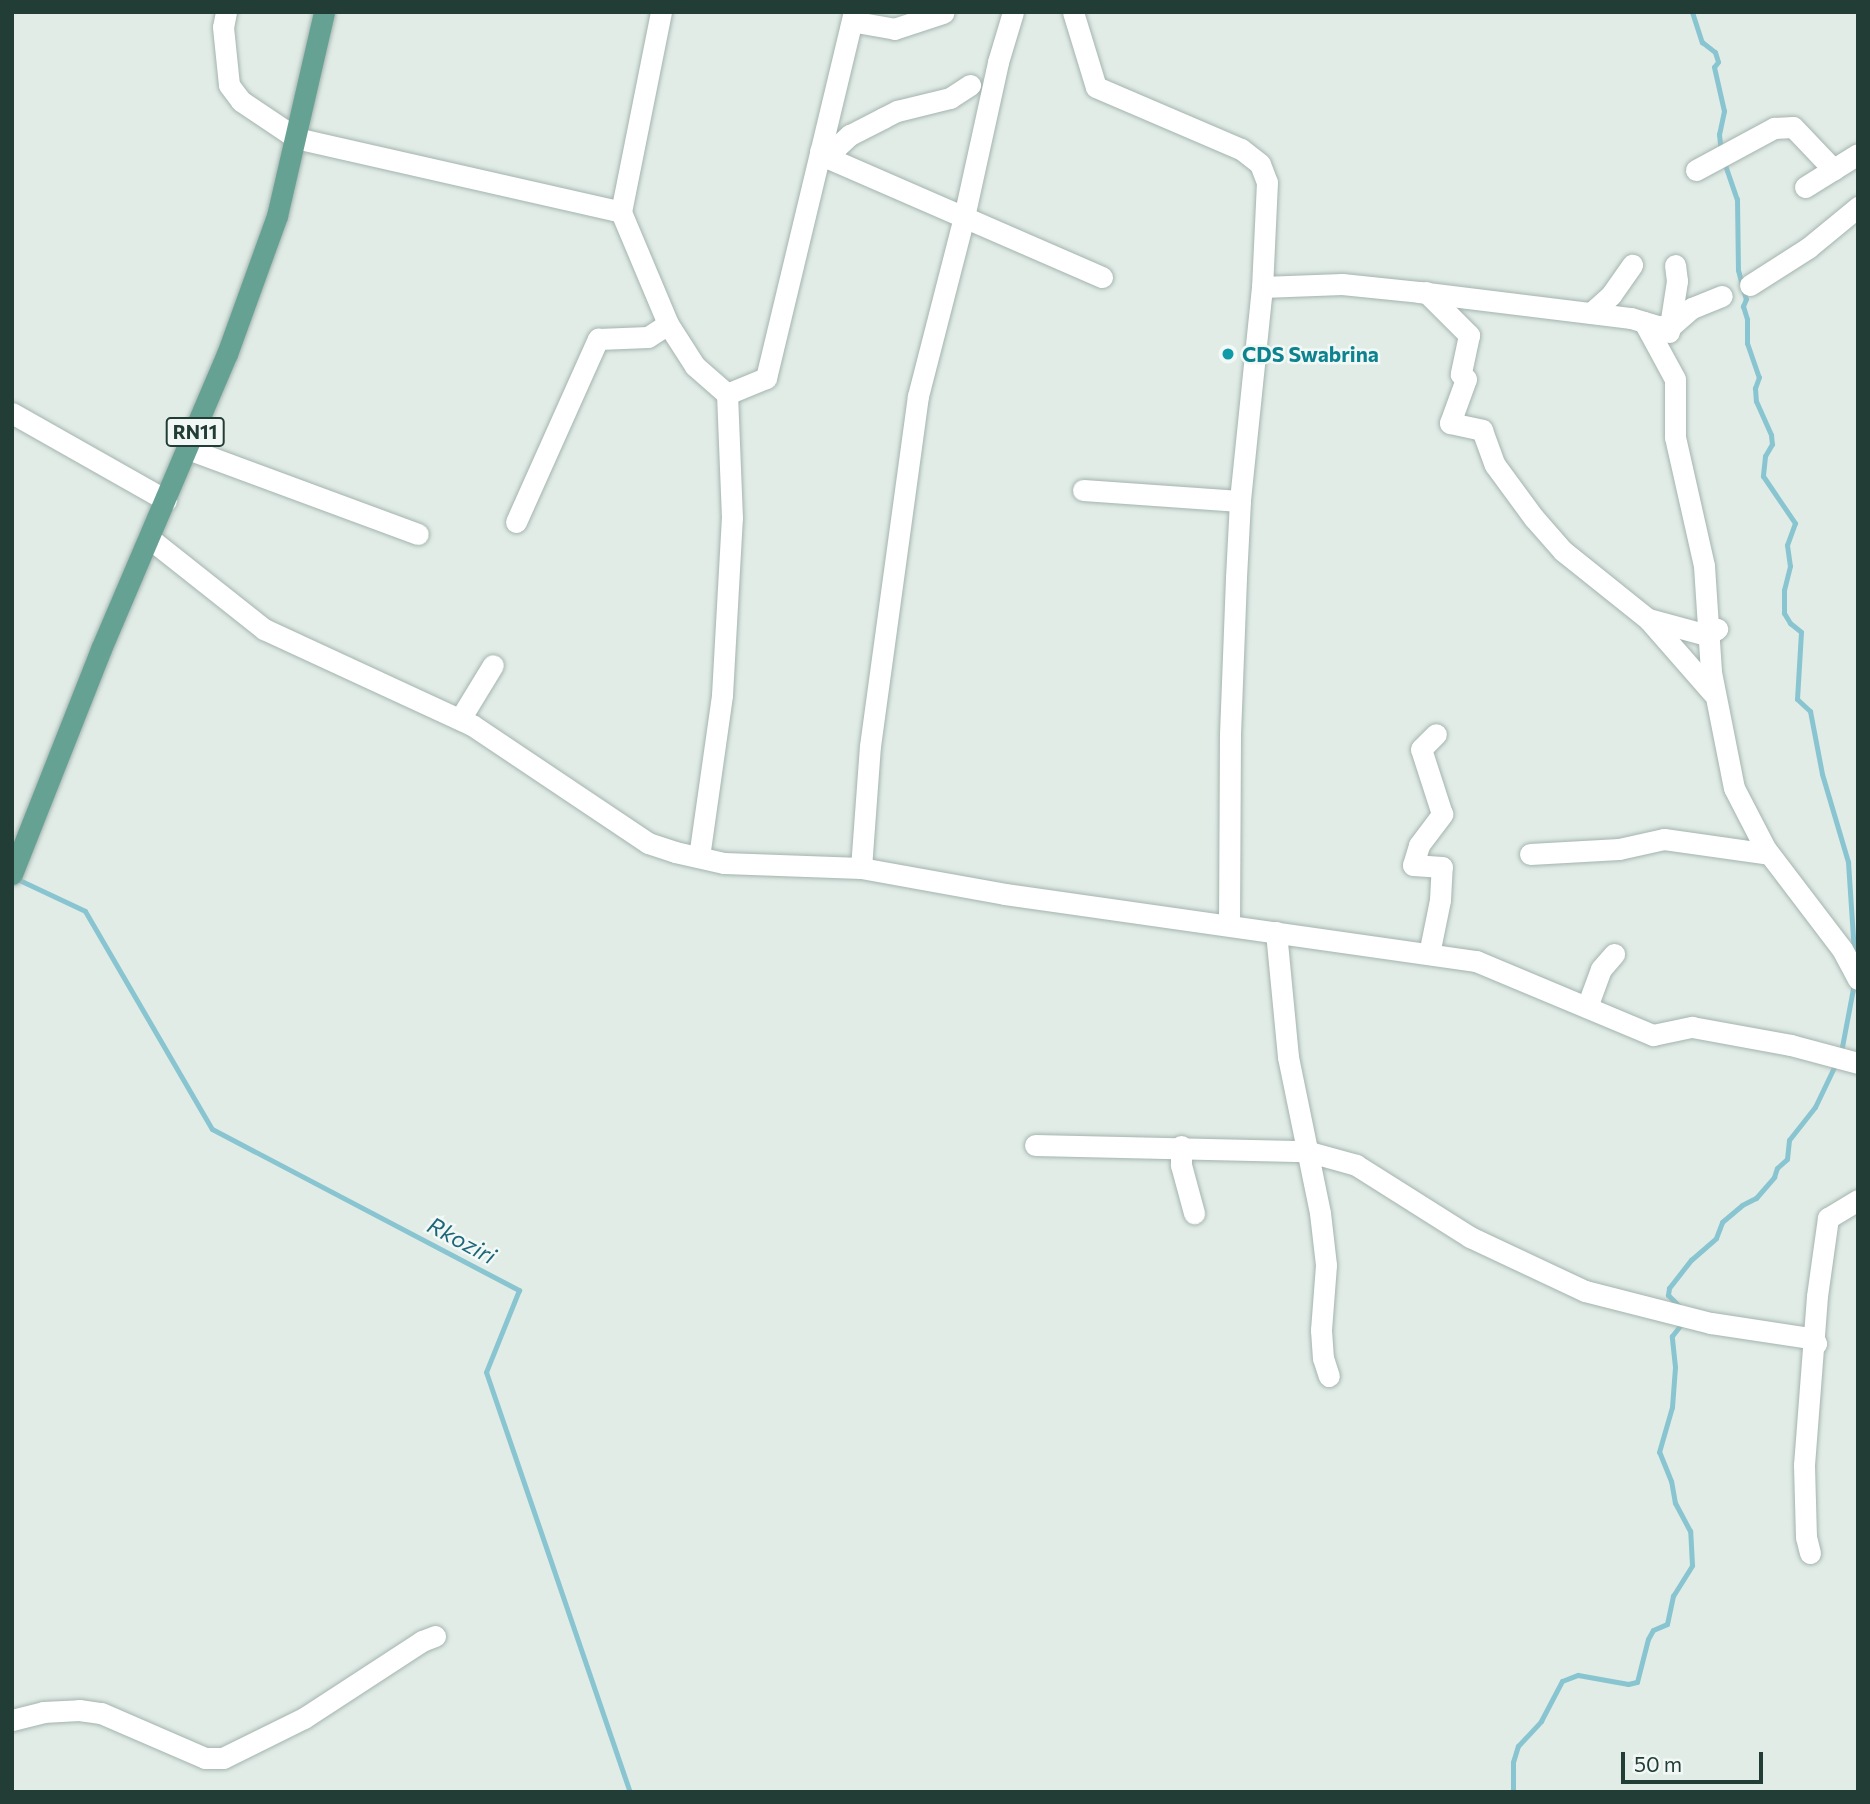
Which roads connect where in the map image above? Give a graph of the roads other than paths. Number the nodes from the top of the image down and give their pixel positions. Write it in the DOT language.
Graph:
graph roads {
  1 [pos="226,12"];
  2 [pos="324,12"];
  3 [pos="661,12"];
  4 [pos="1013,12"];
  5 [pos="1073,12"];
  6 [pos="943,13"];
  7 [pos="853,19"];
  8 [pos="971,85"];
  9 [pos="296,138"];
  10 [pos="823,154"];
  11 [pos="1858,154"];
  12 [pos="1696,170"];
  13 [pos="1834,170"];
  14 [pos="1805,187"];
  15 [pos="1858,207"];
  16 [pos="621,212"];
  17 [pos="964,217"];
  18 [pos="1632,265"];
  19 [pos="1675,265"];
  20 [pos="1102,276"];
  21 [pos="1750,285"];
  22 [pos="1262,287"];
  23 [pos="1426,292"];
  24 [pos="1722,296"];
  25 [pos="1483,300"];
  26 [pos="1591,313"];
  27 [pos="1644,322"];
  28 [pos="668,324"];
  29 [pos="1671,326"];
  30 [pos="1469,335"];
  31 [pos="1661,352"];
  32 [pos="727,394"];
  33 [pos="12,413"];
  34 [pos="188,449"];
  35 [pos="1083,490"];
  36 [pos="166,500"];
  37 [pos="1240,501"];
  38 [pos="516,523"];
  39 [pos="418,534"];
  40 [pos="149,538"];
  41 [pos="1648,620"];
  42 [pos="1714,631"];
  43 [pos="493,666"];
  44 [pos="1717,687"];
  45 [pos="460,719"];
  46 [pos="1436,734"];
  47 [pos="1530,855"];
  48 [pos="1769,855"];
  49 [pos="699,857"];
  50 [pos="861,868"];
  51 [pos="12,874"];
  52 [pos="1229,923"];
  53 [pos="1276,932"];
  54 [pos="1429,954"];
  55 [pos="1614,954"];
  56 [pos="1858,979"];
  57 [pos="1587,1007"];
  58 [pos="1858,1063"];
  59 [pos="1035,1145"];
  60 [pos="1181,1146"];
  61 [pos="1306,1151"];
  62 [pos="1858,1200"];
  63 [pos="1195,1213"];
  64 [pos="1816,1343"];
  65 [pos="1329,1376"];
  66 [pos="1810,1553"];
  67 [pos="435,1636"];
  68 [pos="12,1720"];
  1 -- 9 [label="street"];
  2 -- 9 [label="main road, RN11"];
  3 -- 16 [label="street"];
  4 -- 17 [label="street"];
  5 -- 22 [label="street"];
  6 -- 7 [label="street"];
  7 -- 10 [label="street"];
  8 -- 10 [label="street"];
  9 -- 16 [label="street"];
  9 -- 34 [label="main road, RN11"];
  10 -- 17 [label="street"];
  10 -- 32 [label="street"];
  11 -- 13 [label="street"];
  12 -- 13 [label="street"];
  13 -- 14 [label="street"];
  15 -- 21 [label="street"];
  16 -- 28 [label="street"];
  17 -- 20 [label="street"];
  17 -- 50 [label="street"];
  18 -- 26 [label="street"];
  19 -- 29 [label="street"];
  22 -- 23 [label="street"];
  22 -- 37 [label="street"];
  23 -- 25 [label="street"];
  23 -- 30 [label="street"];
  24 -- 29 [label="street"];
  25 -- 26 [label="street"];
  25 -- 30 [label="street"];
  26 -- 27 [label="street"];
  27 -- 29 [label="street"];
  27 -- 31 [label="street"];
  28 -- 32 [label="street"];
  28 -- 38 [label="street"];
  29 -- 31 [label="street"];
  30 -- 41 [label="street"];
  31 -- 42 [label="street"];
  32 -- 49 [label="street"];
  33 -- 36 [label="street"];
  34 -- 36 [label="main road, RN11"];
  34 -- 39 [label="street"];
  35 -- 37 [label="street"];
  36 -- 40 [label="main road, RN11"];
  37 -- 52 [label="street"];
  40 -- 45 [label="street"];
  40 -- 51 [label="main road, RN11"];
  41 -- 42 [label="street"];
  41 -- 44 [label="street"];
  42 -- 44 [label="street"];
  43 -- 45 [label="street"];
  44 -- 48 [label="street"];
  45 -- 49 [label="street"];
  46 -- 54 [label="street"];
  47 -- 48 [label="street"];
  48 -- 56 [label="street"];
  49 -- 50 [label="street"];
  50 -- 52 [label="street"];
  52 -- 53 [label="street"];
  53 -- 54 [label="street"];
  53 -- 61 [label="street"];
  54 -- 57 [label="street"];
  55 -- 57 [label="street"];
  57 -- 58 [label="street"];
  59 -- 60 [label="street"];
  60 -- 61 [label="street"];
  60 -- 63 [label="street"];
  61 -- 64 [label="street"];
  61 -- 65 [label="street"];
  62 -- 64 [label="street"];
  64 -- 66 [label="street"];
  67 -- 68 [label="street"];
}
